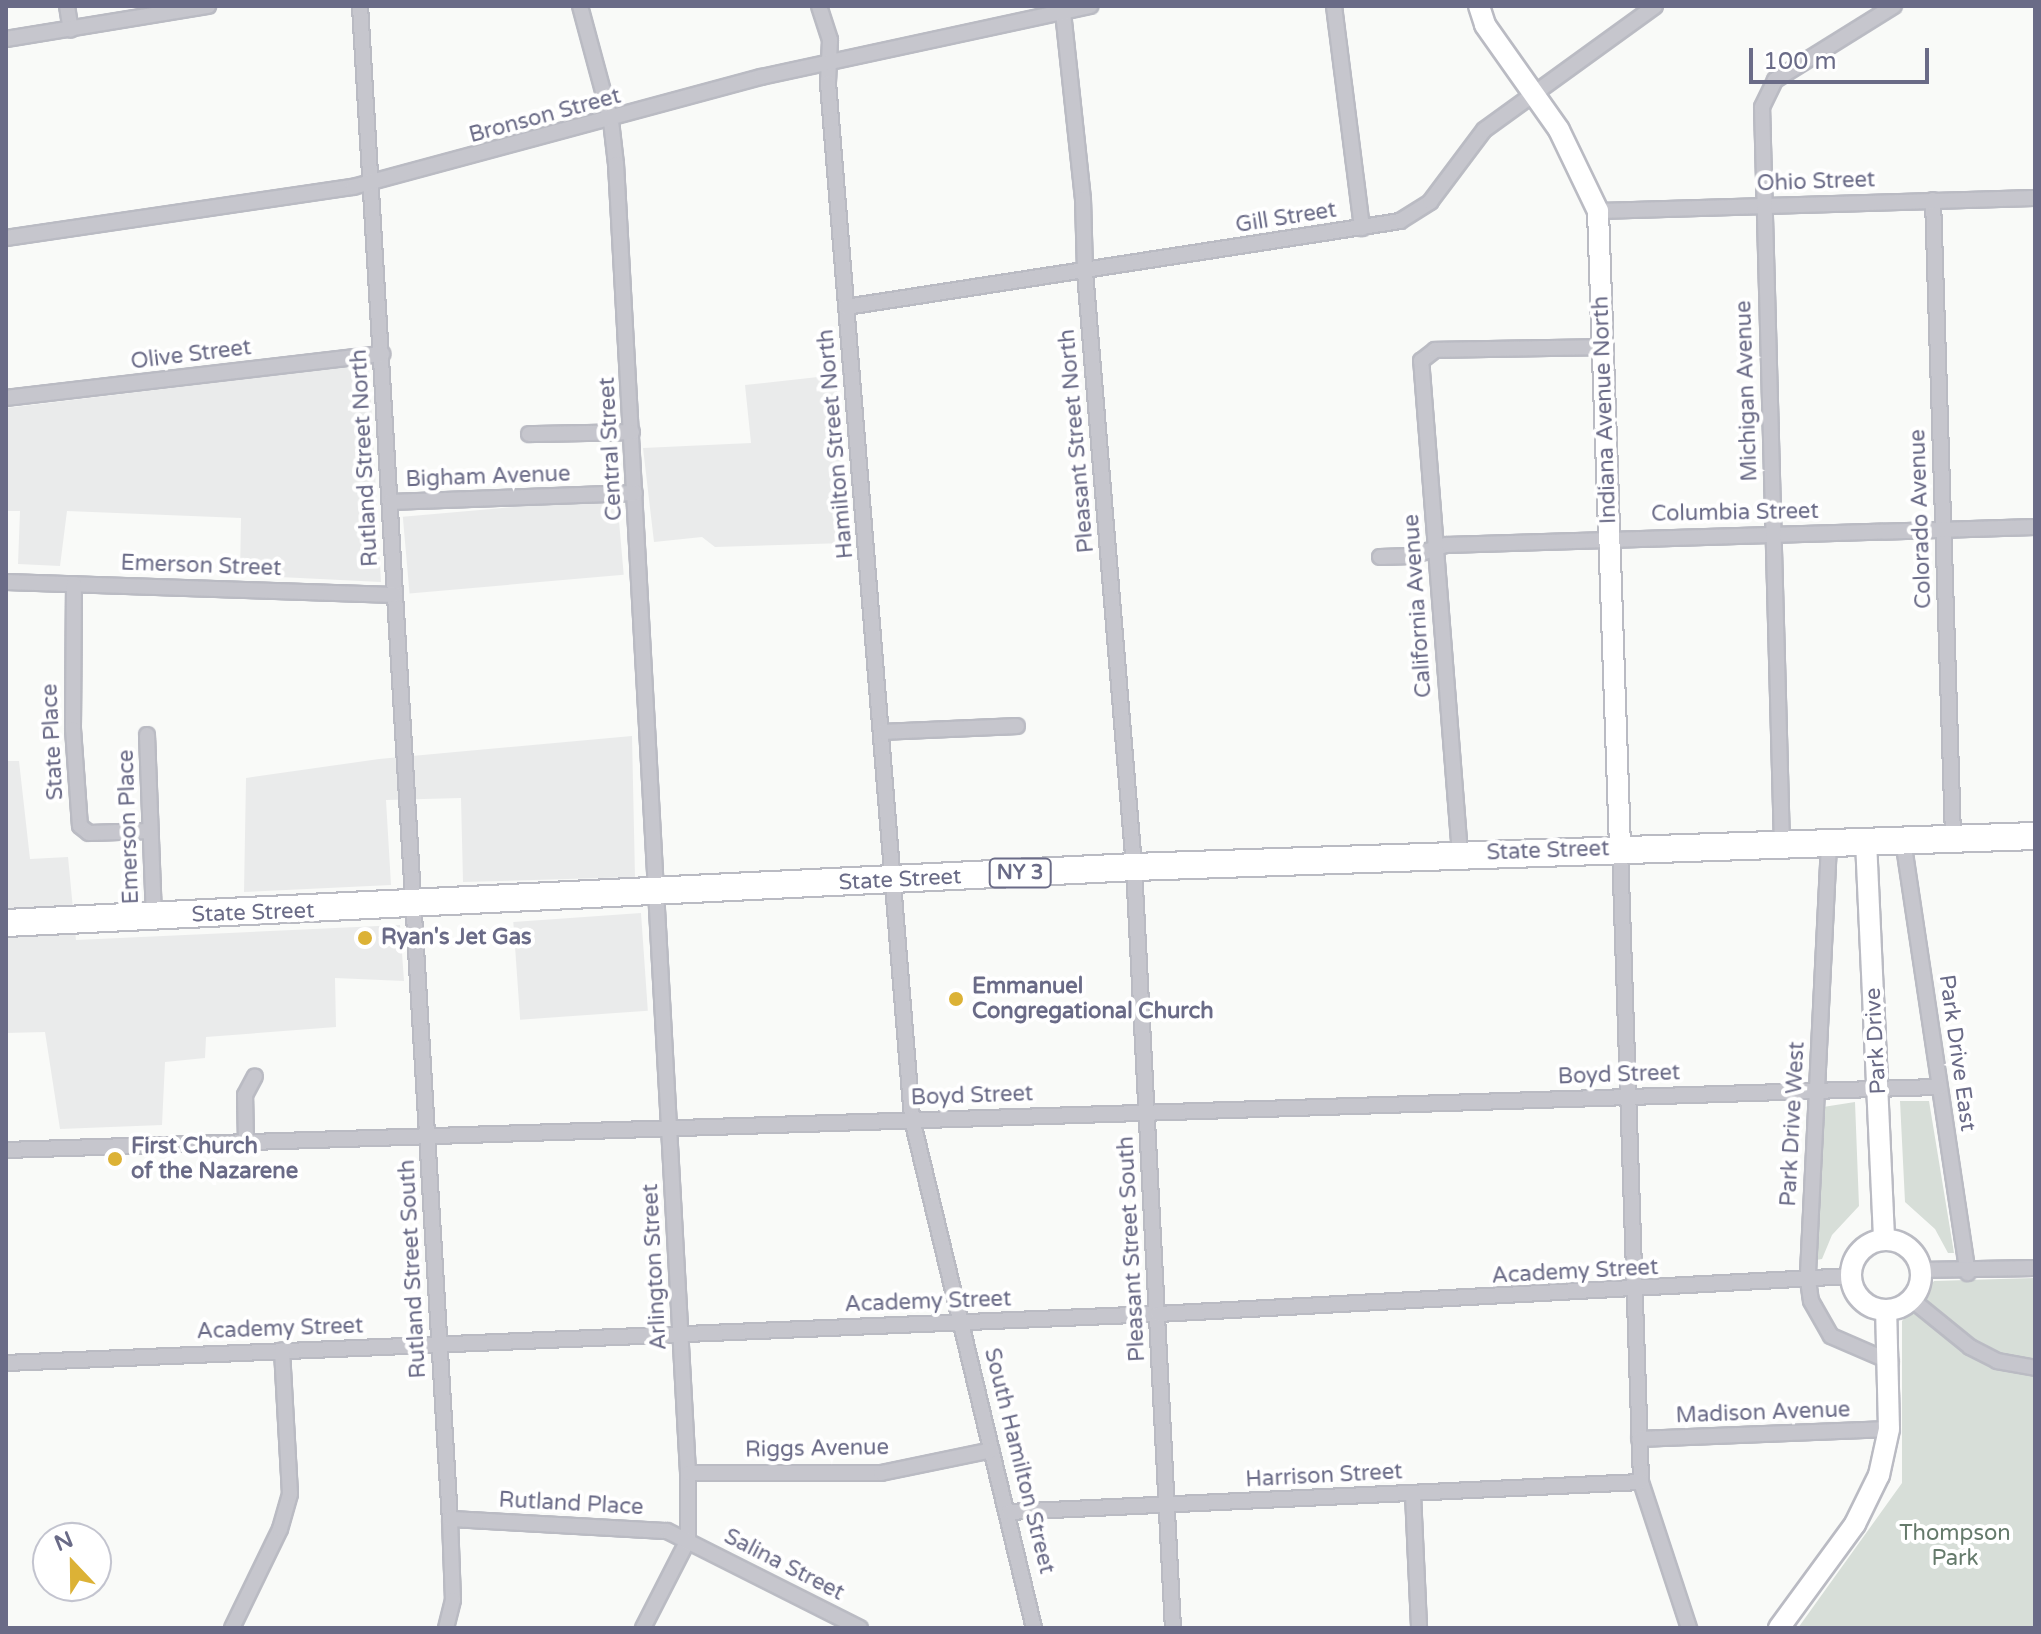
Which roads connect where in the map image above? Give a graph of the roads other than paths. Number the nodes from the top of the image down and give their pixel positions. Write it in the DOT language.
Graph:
graph roads {
  1 [pos="67,6"];
  2 [pos="208,6"];
  3 [pos="360,6"];
  4 [pos="580,6"];
  5 [pos="819,6"];
  6 [pos="1090,6"];
  7 [pos="1334,6"];
  8 [pos="1479,6"];
  9 [pos="1655,6"];
  10 [pos="1894,6"];
  11 [pos="1063,12"];
  12 [pos="1017,14"];
  13 [pos="71,30"];
  14 [pos="6,39"];
  15 [pos="830,61"];
  16 [pos="1535,95"];
  17 [pos="611,121"];
  18 [pos="372,179"];
  19 [pos="2035,198"];
  20 [pos="1933,200"];
  21 [pos="1764,206"];
  22 [pos="1598,211"];
  23 [pos="1362,228"];
  24 [pos="6,238"];
  25 [pos="1085,272"];
  26 [pos="846,307"];
  27 [pos="1603,347"];
  28 [pos="382,354"];
  29 [pos="6,398"];
  30 [pos="632,432"];
  31 [pos="529,434"];
  32 [pos="635,493"];
  33 [pos="390,502"];
  34 [pos="2035,527"];
  35 [pos="1944,529"];
  36 [pos="1774,534"];
  37 [pos="1609,538"];
  38 [pos="1436,547"];
  39 [pos="1380,557"];
  40 [pos="6,582"];
  41 [pos="74,584"];
  42 [pos="395,595"];
  43 [pos="1017,726"];
  44 [pos="882,732"];
  45 [pos="147,735"];
  46 [pos="150,831"];
  47 [pos="2035,836"];
  48 [pos="1953,838"];
  49 [pos="1903,840"];
  50 [pos="1866,841"];
  51 [pos="1829,844"];
  52 [pos="1782,845"];
  53 [pos="1620,848"];
  54 [pos="1460,854"];
  55 [pos="1134,867"];
  56 [pos="892,880"];
  57 [pos="659,894"];
  58 [pos="414,907"];
  59 [pos="154,916"];
  60 [pos="6,923"];
  61 [pos="255,1076"];
  62 [pos="1939,1087"];
  63 [pos="1879,1089"];
  64 [pos="1816,1091"];
  65 [pos="1626,1096"];
  66 [pos="1146,1112"];
  67 [pos="912,1119"];
  68 [pos="670,1128"];
  69 [pos="428,1135"];
  70 [pos="246,1141"];
  71 [pos="6,1150"];
  72 [pos="1884,1240"];
  73 [pos="2035,1268"];
  74 [pos="1920,1270"];
  75 [pos="1968,1273"];
  76 [pos="1851,1276"];
  77 [pos="1808,1280"];
  78 [pos="1632,1291"];
  79 [pos="1911,1299"];
  80 [pos="1886,1310"];
  81 [pos="1158,1314"];
  82 [pos="962,1323"];
  83 [pos="680,1335"];
  84 [pos="441,1345"];
  85 [pos="282,1350"];
  86 [pos="1891,1362"];
  87 [pos="6,1363"];
  88 [pos="2035,1368"];
  89 [pos="1889,1429"];
  90 [pos="1639,1439"];
  91 [pos="992,1450"];
  92 [pos="688,1473"];
  93 [pos="1641,1482"];
  94 [pos="1413,1494"];
  95 [pos="1166,1505"];
  96 [pos="1009,1512"];
  97 [pos="450,1519"];
  98 [pos="688,1540"];
  99 [pos="838,1623"];
  100 [pos="1174,1627"];
  101 [pos="232,1628"];
  102 [pos="446,1628"];
  103 [pos="643,1628"];
  104 [pos="860,1628"];
  105 [pos="1034,1628"];
  106 [pos="1419,1628"];
  107 [pos="1689,1628"];
  108 [pos="1779,1628"];
  1 -- 13 [label="street"];
  2 -- 13 [label="street"];
  3 -- 18 [label="street, Rutland Street North"];
  4 -- 17 [label="street, Central Street"];
  5 -- 15 [label="street, Hamilton Street North"];
  6 -- 11 [label="street, Bronson Street"];
  7 -- 23 [label="street"];
  8 -- 16 [label="street, Indiana Avenue North"];
  9 -- 16 [label="street, Gill Street"];
  10 -- 21 [label="street, Michigan Avenue"];
  11 -- 12 [label="street, Bronson Street"];
  11 -- 25 [label="street, Pleasant Street North"];
  12 -- 15 [label="street, Bronson Street"];
  13 -- 14 [label="street"];
  15 -- 17 [label="street, Bronson Street"];
  15 -- 26 [label="street, Hamilton Street North"];
  16 -- 22 [label="street, Indiana Avenue North"];
  16 -- 23 [label="street, Gill Street"];
  17 -- 18 [label="street, Bronson Street"];
  17 -- 30 [label="street, Central Street"];
  18 -- 24 [label="street, Bronson Street"];
  18 -- 28 [label="street, Rutland Street North"];
  19 -- 20 [label="street, Ohio Street"];
  20 -- 21 [label="street, Ohio Street"];
  20 -- 35 [label="street, Colorado Avenue"];
  21 -- 22 [label="street, Ohio Street"];
  21 -- 36 [label="street, Michigan Avenue"];
  22 -- 27 [label="street, Indiana Avenue North"];
  23 -- 25 [label="street, Gill Street"];
  25 -- 26 [label="street, Gill Street"];
  25 -- 55 [label="street, Pleasant Street North"];
  26 -- 44 [label="street, Hamilton Street North"];
  27 -- 37 [label="street, Indiana Avenue North"];
  27 -- 38 [label="street, California Avenue"];
  28 -- 29 [label="street, Olive Street"];
  28 -- 33 [label="street, Rutland Street North"];
  30 -- 31 [label="street"];
  30 -- 32 [label="street, Central Street"];
  32 -- 33 [label="street, Bigham Avenue"];
  32 -- 57 [label="street, Central Street"];
  33 -- 42 [label="street, Rutland Street North"];
  34 -- 35 [label="street, Columbia Street"];
  35 -- 36 [label="street, Columbia Street"];
  35 -- 48 [label="street, Colorado Avenue"];
  36 -- 37 [label="street, Columbia Street"];
  36 -- 52 [label="street, Michigan Avenue"];
  37 -- 38 [label="street, Columbia Street"];
  37 -- 53 [label="street, Indiana Avenue North"];
  38 -- 39 [label="street, Columbia Street"];
  38 -- 54 [label="street, California Avenue"];
  40 -- 41 [label="street, Emerson Street"];
  41 -- 42 [label="street, Emerson Street"];
  41 -- 46 [label="street, State Place"];
  42 -- 58 [label="street, Rutland Street North"];
  43 -- 44 [label="street"];
  44 -- 56 [label="street, Hamilton Street North"];
  45 -- 46 [label="street, Emerson Place"];
  46 -- 59 [label="street, Emerson Place"];
  47 -- 48 [label="highway, State Street / NY 3"];
  48 -- 49 [label="highway, State Street / NY 3"];
  49 -- 50 [label="highway, State Street / NY 3"];
  49 -- 62 [label="street, Park Drive East"];
  50 -- 51 [label="highway, State Street / NY 3"];
  50 -- 63 [label="street, Park Drive"];
  51 -- 52 [label="highway, State Street / NY 3"];
  51 -- 64 [label="street, Park Drive West"];
  52 -- 53 [label="highway, State Street / NY 3"];
  53 -- 54 [label="highway, State Street / NY 3"];
  53 -- 65 [label="street"];
  54 -- 55 [label="highway, State Street / NY 3"];
  55 -- 56 [label="highway, State Street / NY 3"];
  55 -- 66 [label="street, Pleasant Street South"];
  56 -- 57 [label="highway, State Street / NY 3"];
  56 -- 67 [label="street, South Hamilton Street"];
  57 -- 58 [label="highway, State Street / NY 3"];
  57 -- 68 [label="street, Arlington Street"];
  58 -- 59 [label="highway, State Street / NY 3"];
  58 -- 69 [label="street, Rutland Street South"];
  59 -- 60 [label="highway, State Street / NY 3"];
  61 -- 70 [label="street"];
  62 -- 63 [label="street, Boyd Street"];
  62 -- 75 [label="street, Park Drive East"];
  63 -- 64 [label="street, Boyd Street"];
  63 -- 72 [label="street, Park Drive"];
  64 -- 65 [label="street, Boyd Street"];
  64 -- 77 [label="street, Park Drive West"];
  65 -- 66 [label="street, Boyd Street"];
  65 -- 78 [label="street"];
  66 -- 67 [label="street, Boyd Street"];
  66 -- 81 [label="street, Pleasant Street South"];
  67 -- 68 [label="street, Boyd Street"];
  67 -- 82 [label="street, South Hamilton Street"];
  68 -- 69 [label="street, Boyd Street"];
  68 -- 83 [label="street, Arlington Street"];
  69 -- 70 [label="street, Boyd Street"];
  69 -- 84 [label="street, Rutland Street South"];
  70 -- 71 [label="street, Boyd Street"];
  72 -- 74 [label="street"];
  72 -- 76 [label="street"];
  73 -- 75 [label="street"];
  74 -- 75 [label="street"];
  74 -- 79 [label="street"];
  76 -- 77 [label="street, Academy Street"];
  76 -- 80 [label="street"];
  77 -- 78 [label="street, Academy Street"];
  77 -- 86 [label="street, Park Drive West"];
  78 -- 81 [label="street, Academy Street"];
  78 -- 90 [label="street"];
  79 -- 80 [label="street"];
  79 -- 88 [label="street"];
  80 -- 86 [label="street"];
  81 -- 82 [label="street, Academy Street"];
  81 -- 95 [label="street, Pleasant Street South"];
  82 -- 83 [label="street, Academy Street"];
  82 -- 91 [label="street, South Hamilton Street"];
  83 -- 84 [label="street, Academy Street"];
  83 -- 92 [label="street, Arlington Street"];
  84 -- 85 [label="street, Academy Street"];
  84 -- 97 [label="street, Rutland Street South"];
  85 -- 87 [label="street, Academy Street"];
  85 -- 101 [label="street"];
  86 -- 89 [label="street"];
  89 -- 90 [label="street, Madison Avenue"];
  89 -- 108 [label="street"];
  90 -- 93 [label="street"];
  91 -- 92 [label="street, Riggs Avenue"];
  91 -- 96 [label="street, South Hamilton Street"];
  92 -- 98 [label="street, Arlington Street"];
  93 -- 94 [label="street, Harrison Street"];
  93 -- 107 [label="street"];
  94 -- 95 [label="street, Harrison Street"];
  94 -- 106 [label="street"];
  95 -- 96 [label="street, Harrison Street"];
  95 -- 100 [label="street, Pleasant Street South"];
  96 -- 105 [label="street, South Hamilton Street"];
  97 -- 98 [label="street, Rutland Place"];
  97 -- 102 [label="street, Rutland Street South"];
  98 -- 99 [label="street, Salina Street"];
  98 -- 103 [label="street, Arlington Street"];
  99 -- 104 [label="street, Salina Street"];
}
